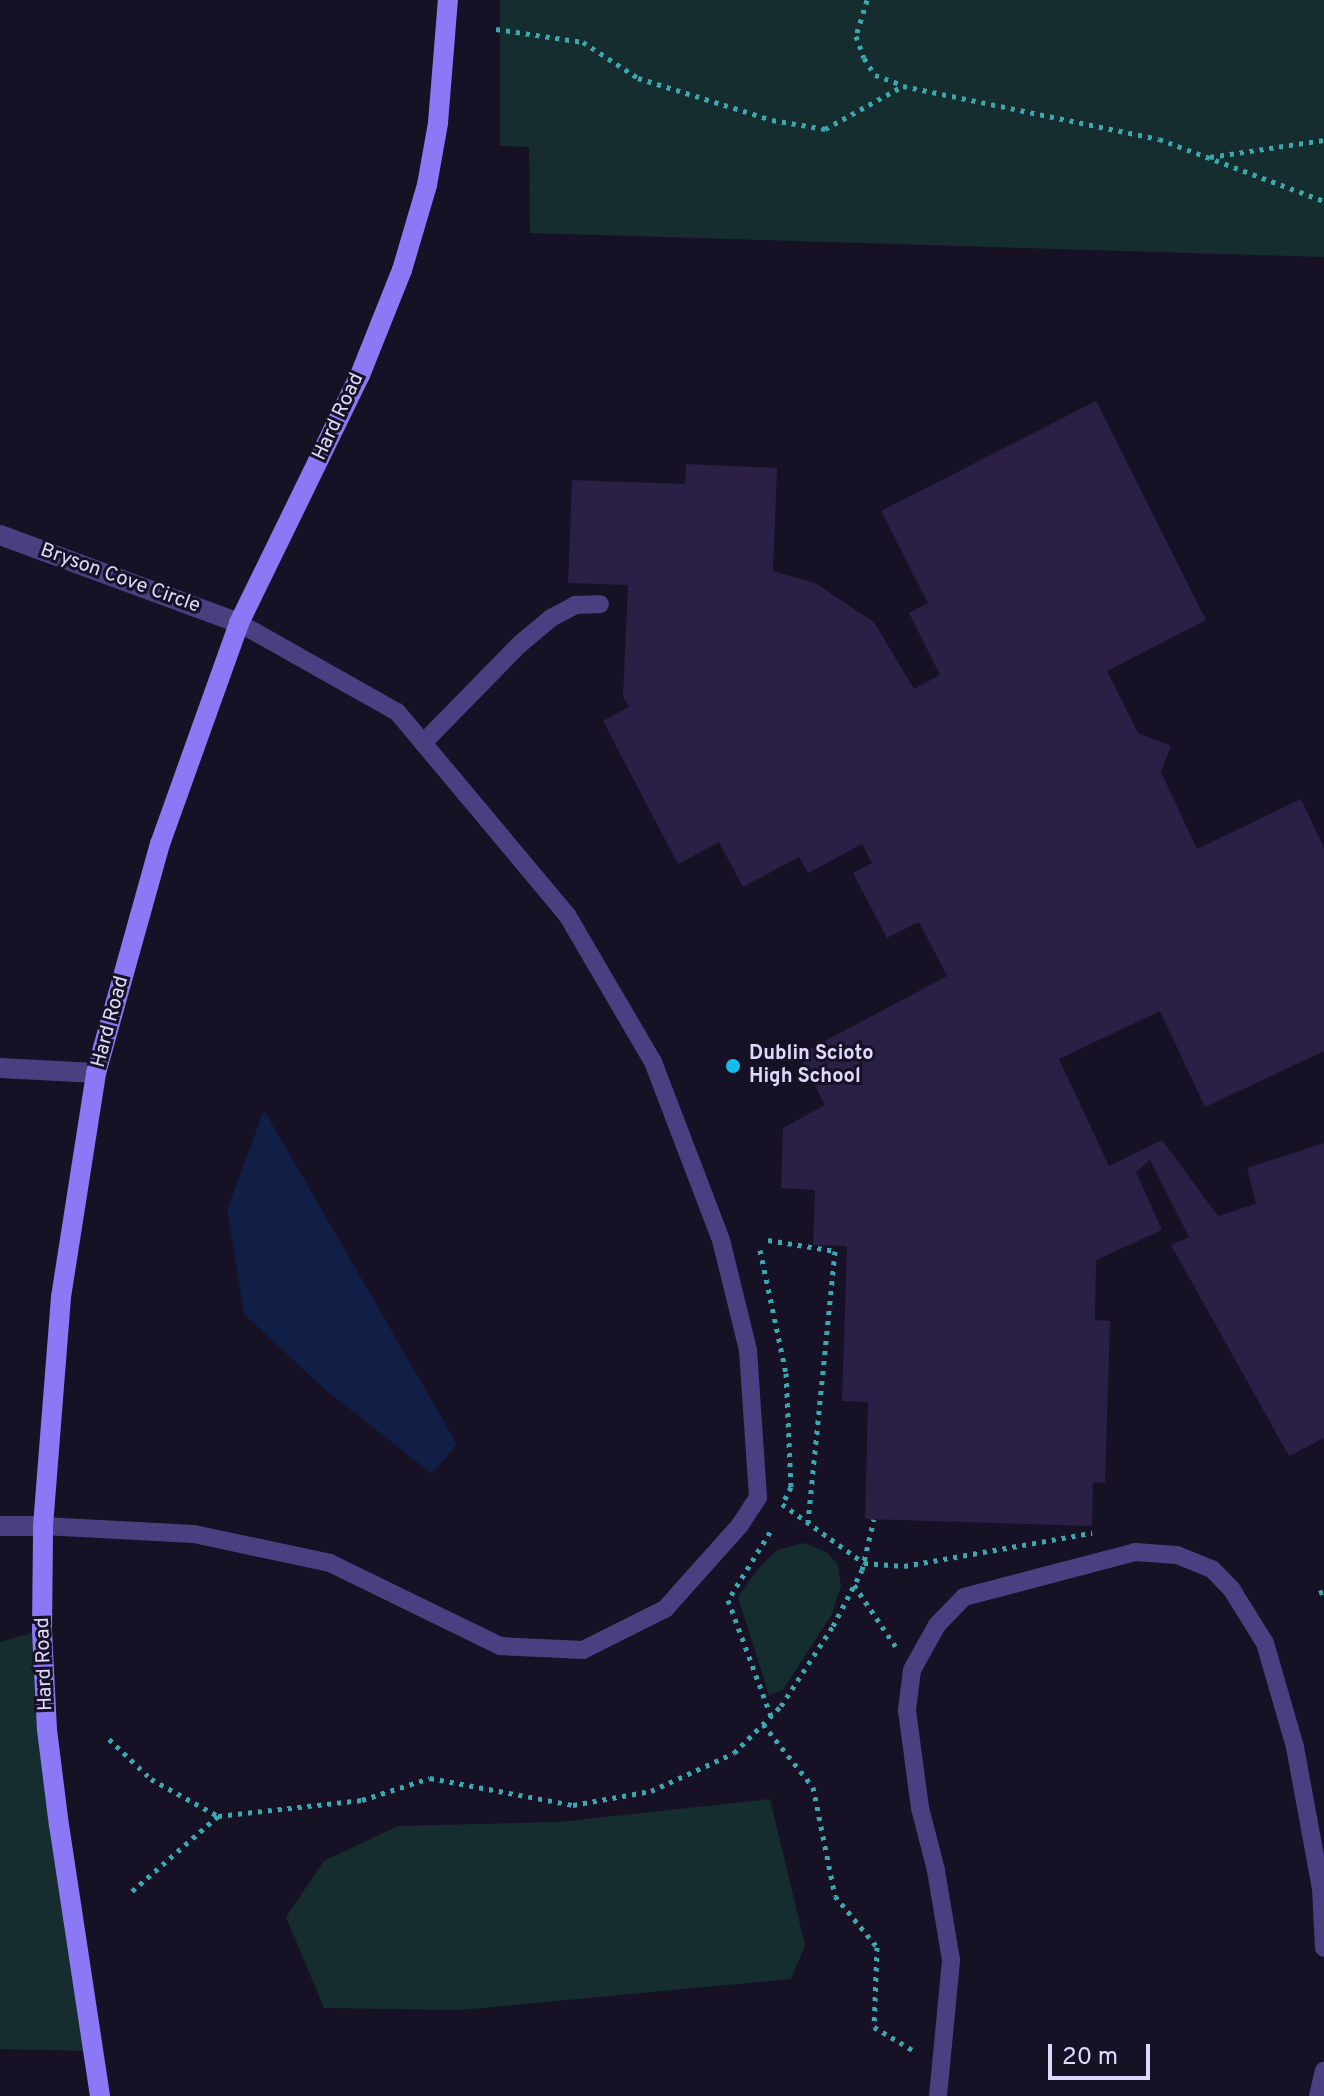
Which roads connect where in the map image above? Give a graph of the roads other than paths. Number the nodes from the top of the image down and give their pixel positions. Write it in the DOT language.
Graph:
graph roads {
  1 [pos="448,0"];
  2 [pos="0,535"];
  3 [pos="600,604"];
  4 [pos="239,623"];
  5 [pos="423,743"];
  6 [pos="0,1068"];
  7 [pos="96,1073"];
  8 [pos="0,1526"];
  9 [pos="43,1526"];
  10 [pos="1324,1948"];
  11 [pos="1324,2071"];
  12 [pos="100,2096"];
  13 [pos="938,2096"];
  14 [pos="1318,2096"];
  1 -- 4 [label="main road, Hard Road"];
  2 -- 4 [label="street, Bryson Cove Circle"];
  3 -- 5 [label="lane"];
  4 -- 5 [label="lane"];
  4 -- 7 [label="main road, Hard Road"];
  5 -- 9 [label="lane"];
  6 -- 7 [label="street"];
  7 -- 9 [label="main road, Hard Road"];
  8 -- 9 [label="street"];
  9 -- 12 [label="main road, Hard Road"];
  10 -- 13 [label="lane"];
  11 -- 14 [label="lane"];
}
